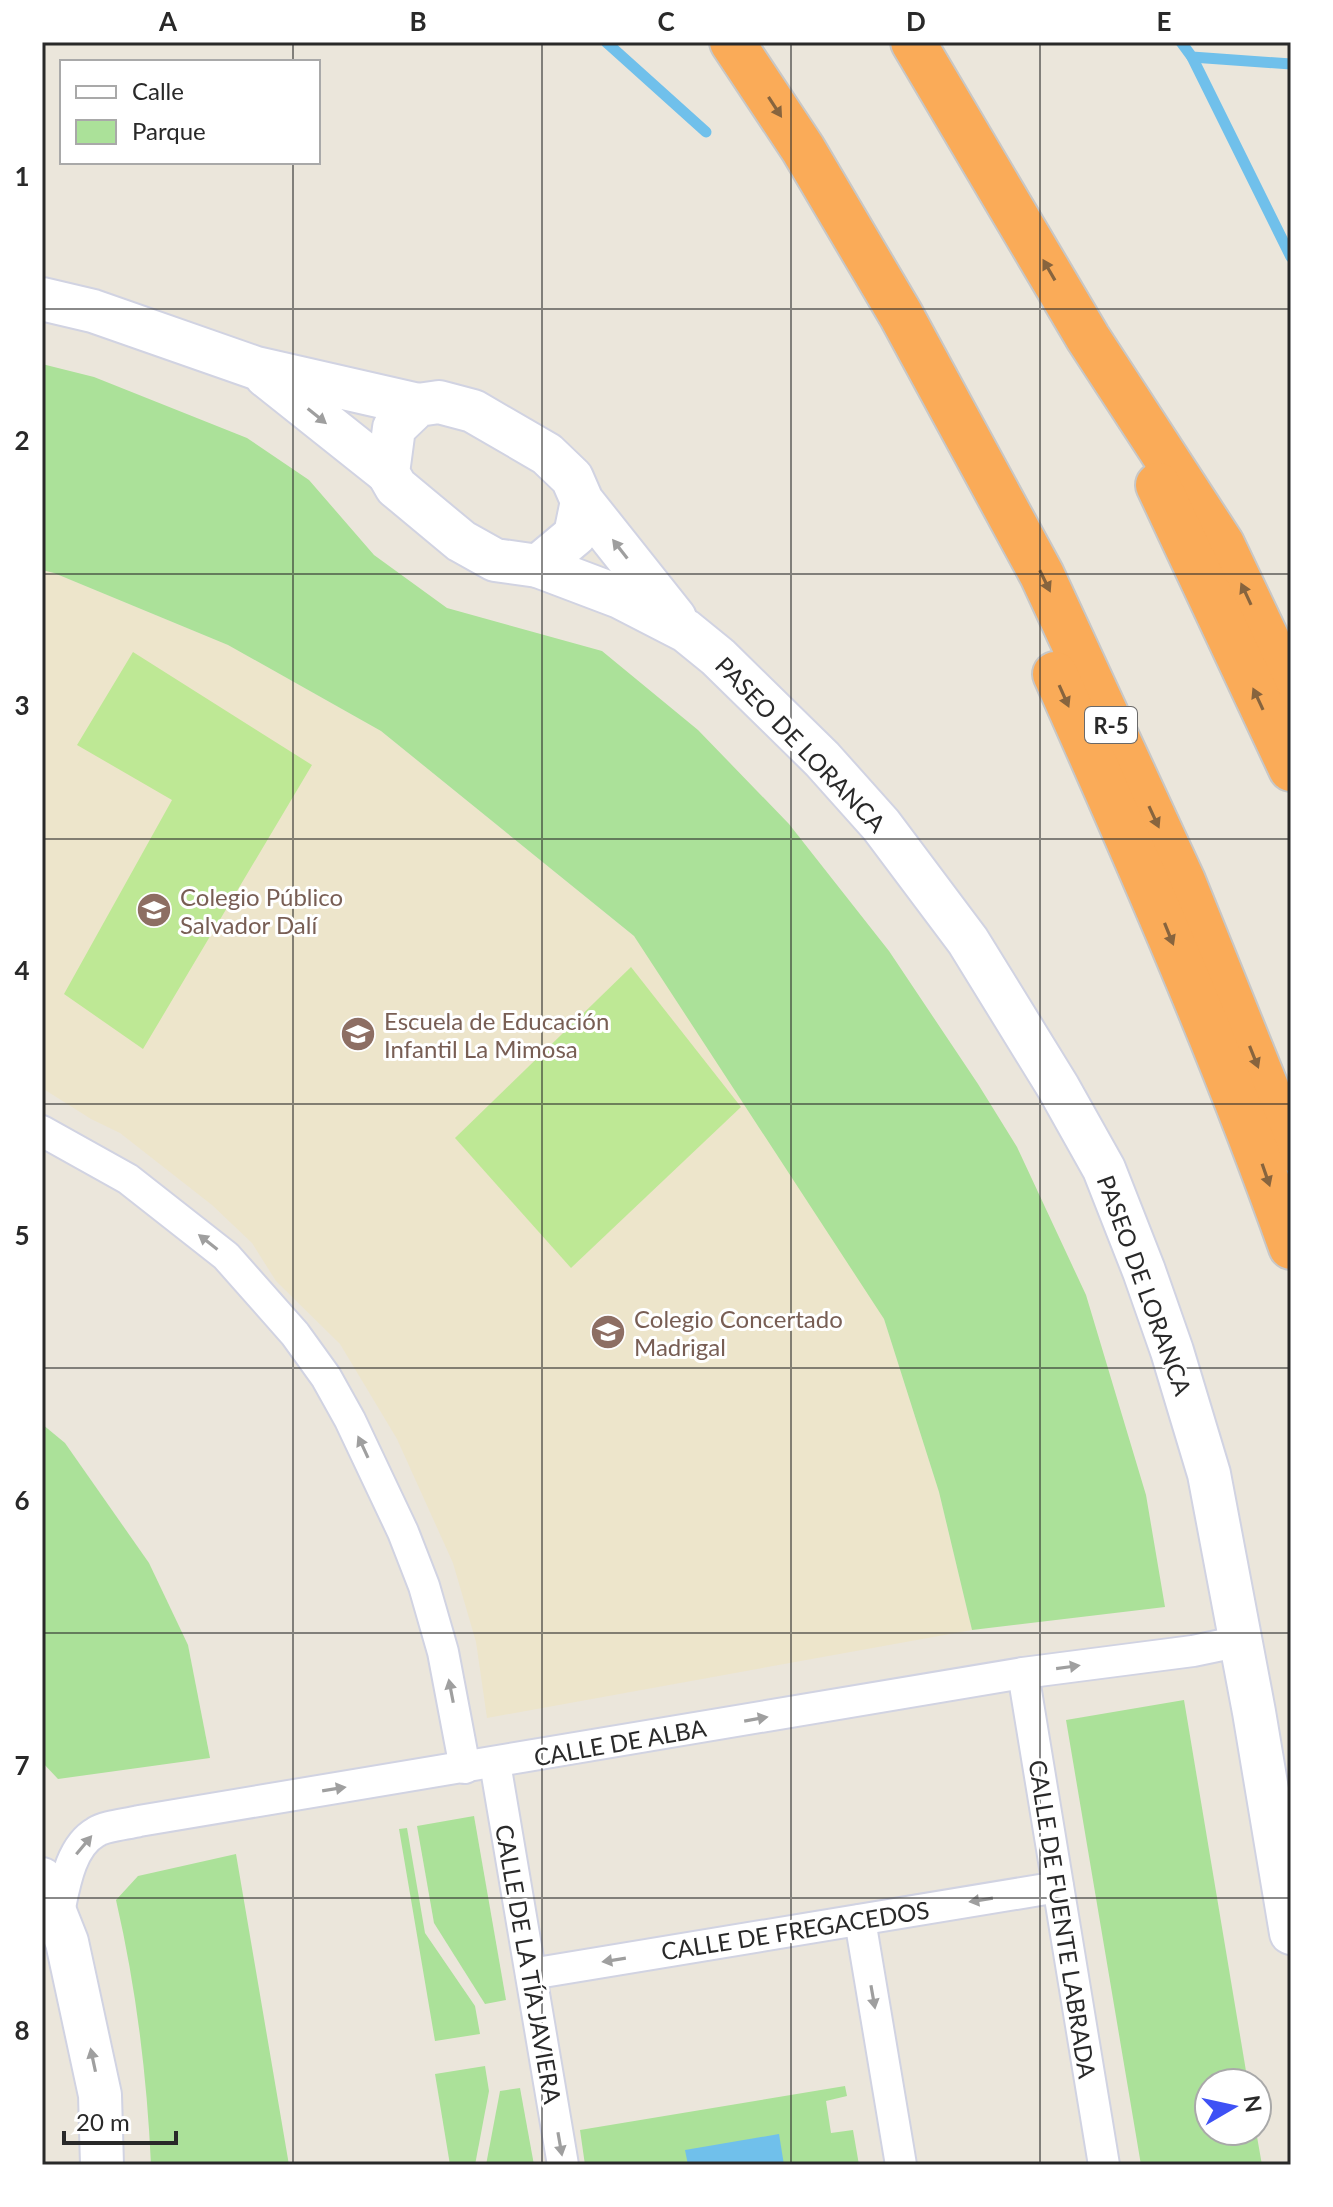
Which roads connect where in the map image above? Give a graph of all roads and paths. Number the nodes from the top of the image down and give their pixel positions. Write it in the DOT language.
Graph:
graph roads {
  1 [pos="732,42"];
  2 [pos="913,42"];
  3 [pos="42,299"];
  4 [pos="901,315"];
  5 [pos="1088,338"];
  6 [pos="256,368"];
  7 [pos="418,405"];
  8 [pos="388,473"];
  9 [pos="582,501"];
  10 [pos="538,566"];
  11 [pos="686,631"];
  12 [pos="1291,690"];
  13 [pos="1291,769"];
  14 [pos="42,1131"];
  15 [pos="1291,1149"];
  16 [pos="1291,1247"];
  17 [pos="1241,1641"];
  18 [pos="1023,1673"];
  19 [pos="495,1763"];
  20 [pos="465,1768"];
  21 [pos="42,1879"];
  22 [pos="1058,1887"];
  23 [pos="58,1917"];
  24 [pos="860,1920"];
  25 [pos="1291,1933"];
  26 [pos="531,1974"];
  27 [pos="102,2165"];
  28 [pos="563,2165"];
  29 [pos="901,2165"];
  30 [pos="1104,2165"];
  1 -- 4 [label="highway, R-5, one-way"];
  5 -- 2 [label="highway, one-way"];
  3 -- 6 [label="street"];
  4 -- 15 [label="highway, R-5, one-way"];
  4 -- 16 [label="highway, one-way"];
  12 -- 5 [label="highway, one-way"];
  13 -- 5 [label="highway, one-way"];
  6 -- 7 [label="street"];
  6 -- 8 [label="street, one-way"];
  7 -- 8 [label="street"];
  7 -- 9 [label="street"];
  8 -- 10 [label="street"];
  9 -- 10 [label="street"];
  11 -- 9 [label="street, PASEO DE LORANCA, one-way"];
  10 -- 11 [label="street, PASEO DE LORANCA"];
  11 -- 17 [label="street, PASEO DE LORANCA"];
  20 -- 14 [label="street, one-way"];
  18 -- 17 [label="street, CALLE DE ALBA, one-way"];
  17 -- 25 [label="street, PASEO DE LORANCA"];
  19 -- 18 [label="street, CALLE DE ALBA, one-way"];
  18 -- 22 [label="street, CALLE DE FUENTE LABRADA"];
  19 -- 20 [label="street, CALLE DE ALBA"];
  19 -- 26 [label="street, CALLE DE LA TÍA JAVIERA"];
  23 -- 20 [label="street, CALLE DE ALBA, one-way"];
  21 -- 23 [label="street"];
  22 -- 24 [label="street, CALLE DE FREGACEDOS, one-way"];
  22 -- 30 [label="street, CALLE DE FUENTE LABRADA"];
  27 -- 23 [label="street, one-way"];
  24 -- 26 [label="street, CALLE DE FREGACEDOS, one-way"];
  24 -- 29 [label="street, one-way"];
  26 -- 28 [label="street, CALLE DE LA TÍA JAVIERA, one-way"];
}
